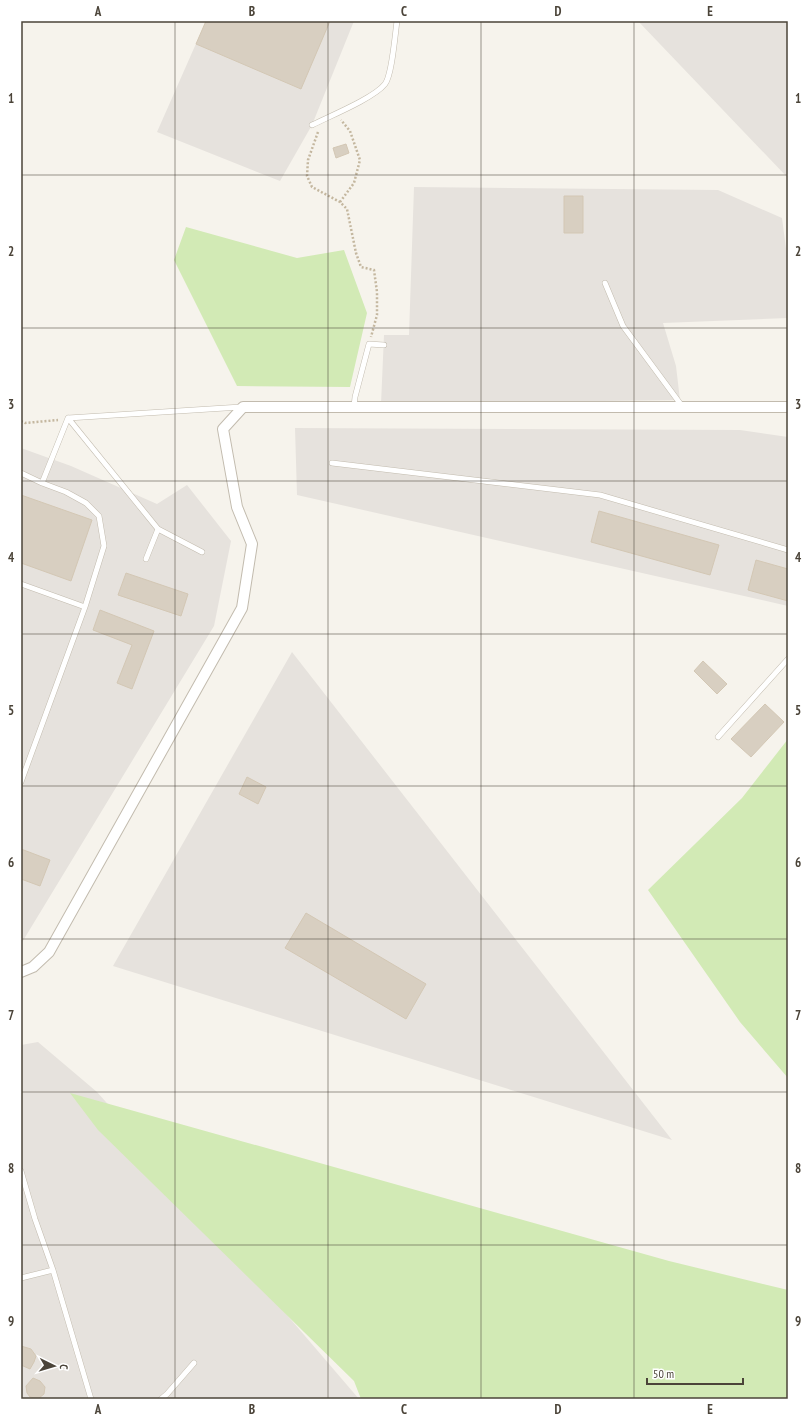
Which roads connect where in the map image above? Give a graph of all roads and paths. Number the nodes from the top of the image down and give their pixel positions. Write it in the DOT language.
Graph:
graph roads {
  1 [pos="396,21"];
  2 [pos="336,113"];
  3 [pos="322,120"];
  4 [pos="312,124"];
  5 [pos="340,202"];
  6 [pos="605,283"];
  7 [pos="369,344"];
  8 [pos="384,345"];
  9 [pos="243,407"];
  10 [pos="354,407"];
  11 [pos="683,407"];
  12 [pos="788,407"];
  13 [pos="68,418"];
  14 [pos="21,421"];
  15 [pos="332,463"];
  16 [pos="21,473"];
  17 [pos="42,483"];
  18 [pos="158,529"];
  19 [pos="788,550"];
  20 [pos="202,552"];
  21 [pos="146,559"];
  22 [pos="21,584"];
  23 [pos="85,607"];
  24 [pos="788,659"];
  25 [pos="718,737"];
  26 [pos="21,782"];
  27 [pos="21,972"];
  28 [pos="21,1171"];
  29 [pos="53,1270"];
  30 [pos="21,1278"];
  31 [pos="194,1363"];
  32 [pos="91,1399"];
  33 [pos="161,1399"];
  1 -- 2 [label="lane"];
  2 -- 3 [label="lane"];
  2 -- 5 [label="path"];
  3 -- 4 [label="lane"];
  3 -- 5 [label="path"];
  5 -- 7 [label="path"];
  6 -- 11 [label="lane"];
  7 -- 8 [label="lane"];
  7 -- 10 [label="lane"];
  9 -- 10 [label="street"];
  9 -- 13 [label="lane"];
  9 -- 27 [label="street"];
  10 -- 11 [label="street"];
  11 -- 12 [label="street"];
  13 -- 14 [label="path"];
  13 -- 17 [label="lane"];
  13 -- 18 [label="lane"];
  15 -- 19 [label="lane"];
  16 -- 17 [label="lane"];
  17 -- 23 [label="lane"];
  18 -- 20 [label="lane"];
  18 -- 21 [label="lane"];
  22 -- 23 [label="lane"];
  23 -- 26 [label="lane"];
  24 -- 25 [label="lane"];
  28 -- 29 [label="lane"];
  29 -- 30 [label="lane"];
  29 -- 32 [label="lane"];
  31 -- 33 [label="lane"];
}
